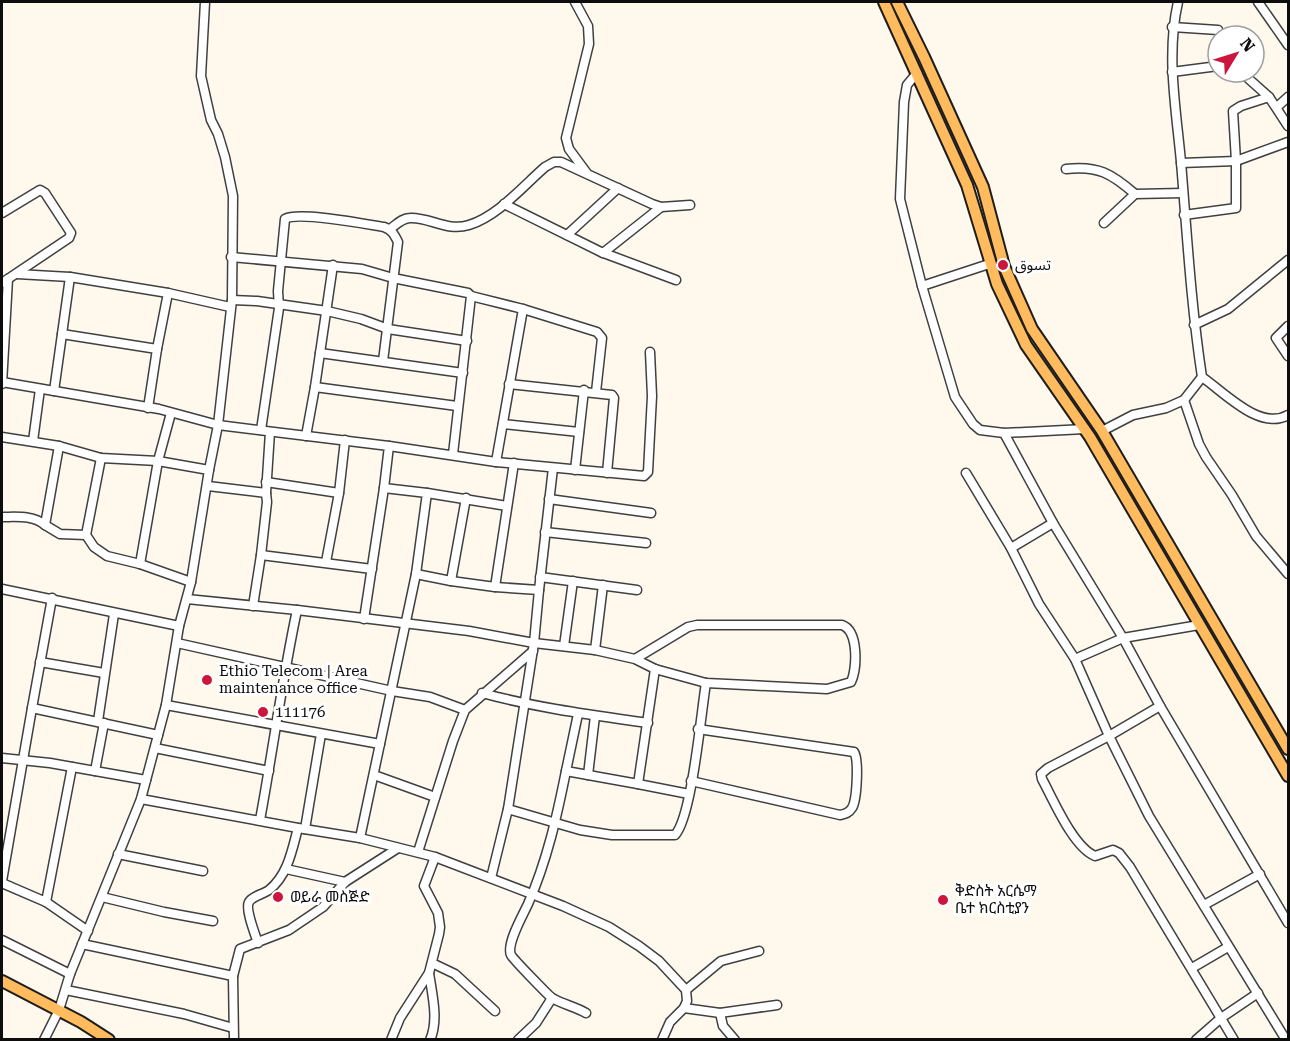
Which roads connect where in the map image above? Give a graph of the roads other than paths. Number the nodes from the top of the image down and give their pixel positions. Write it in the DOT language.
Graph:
graph roads {
  1 [pos="206,2"];
  2 [pos="575,2"];
  3 [pos="884,2"];
  4 [pos="897,2"];
  5 [pos="1178,2"];
  6 [pos="1258,2"];
  7 [pos="1172,27"];
  8 [pos="1206,29"];
  9 [pos="1288,45"];
  10 [pos="1206,68"];
  11 [pos="1172,72"];
  12 [pos="917,73"];
  13 [pos="1254,84"];
  14 [pos="1269,97"];
  15 [pos="1288,97"];
  16 [pos="1277,107"];
  17 [pos="1288,126"];
  18 [pos="1288,142"];
  19 [pos="1236,161"];
  20 [pos="1181,163"];
  21 [pos="1066,169"];
  22 [pos="588,174"];
  23 [pos="618,188"];
  24 [pos="1183,193"];
  25 [pos="1135,195"];
  26 [pos="504,204"];
  27 [pos="690,205"];
  28 [pos="661,207"];
  29 [pos="2,213"];
  30 [pos="1184,215"];
  31 [pos="1104,223"];
  32 [pos="390,229"];
  33 [pos="567,236"];
  34 [pos="603,253"];
  35 [pos="231,257"];
  36 [pos="280,260"];
  37 [pos="1288,260"];
  38 [pos="989,264"];
  39 [pos="333,265"];
  40 [pos="17,274"];
  41 [pos="70,278"];
  42 [pos="393,278"];
  43 [pos="676,280"];
  44 [pos="5,281"];
  45 [pos="922,286"];
  46 [pos="168,293"];
  47 [pos="471,296"];
  48 [pos="231,304"];
  49 [pos="279,304"];
  50 [pos="523,309"];
  51 [pos="327,311"];
  52 [pos="1194,325"];
  53 [pos="1288,327"];
  54 [pos="388,329"];
  55 [pos="3,330"];
  56 [pos="62,334"];
  57 [pos="467,341"];
  58 [pos="157,349"];
  59 [pos="650,352"];
  60 [pos="320,353"];
  61 [pos="1288,356"];
  62 [pos="383,361"];
  63 [pos="463,373"];
  64 [pos="1203,376"];
  65 [pos="2,382"];
  66 [pos="509,384"];
  67 [pos="315,387"];
  68 [pos="40,389"];
  69 [pos="584,390"];
  70 [pos="54,391"];
  71 [pos="596,392"];
  72 [pos="1184,399"];
  73 [pos="457,406"];
  74 [pos="148,408"];
  75 [pos="171,413"];
  76 [pos="1286,418"];
  77 [pos="503,424"];
  78 [pos="218,425"];
  79 [pos="1084,429"];
  80 [pos="265,431"];
  81 [pos="1102,431"];
  82 [pos="579,432"];
  83 [pos="1004,433"];
  84 [pos="306,436"];
  85 [pos="2,437"];
  86 [pos="345,440"];
  87 [pos="33,441"];
  88 [pos="59,446"];
  89 [pos="389,446"];
  90 [pos="453,454"];
  91 [pos="101,458"];
  92 [pos="158,461"];
  93 [pos="496,462"];
  94 [pos="514,463"];
  95 [pos="553,468"];
  96 [pos="209,470"];
  97 [pos="575,470"];
  98 [pos="607,473"];
  99 [pos="966,473"];
  100 [pos="266,482"];
  101 [pos="208,486"];
  102 [pos="384,488"];
  103 [pos="266,493"];
  104 [pos="339,493"];
  105 [pos="427,493"];
  106 [pos="466,498"];
  107 [pos="549,499"];
  108 [pos="507,506"];
  109 [pos="651,513"];
  110 [pos="2,517"];
  111 [pos="1053,523"];
  112 [pos="45,525"];
  113 [pos="544,532"];
  114 [pos="86,536"];
  115 [pos="646,543"];
  116 [pos="1011,548"];
  117 [pos="261,555"];
  118 [pos="326,562"];
  119 [pos="140,564"];
  120 [pos="372,569"];
  121 [pos="416,574"];
  122 [pos="1288,574"];
  123 [pos="540,577"];
  124 [pos="451,581"];
  125 [pos="573,581"];
  126 [pos="191,582"];
  127 [pos="603,585"];
  128 [pos="495,587"];
  129 [pos="2,589"];
  130 [pos="637,590"];
  131 [pos="538,591"];
  132 [pos="52,598"];
  133 [pos="187,599"];
  134 [pos="253,606"];
  135 [pos="297,610"];
  136 [pos="114,614"];
  137 [pos="364,619"];
  138 [pos="406,624"];
  139 [pos="1199,625"];
  140 [pos="179,626"];
  141 [pos="1123,638"];
  142 [pos="177,644"];
  143 [pos="564,646"];
  144 [pos="534,647"];
  145 [pos="595,650"];
  146 [pos="635,659"];
  147 [pos="1075,659"];
  148 [pos="40,662"];
  149 [pos="285,667"];
  150 [pos="656,669"];
  151 [pos="105,673"];
  152 [pos="706,683"];
  153 [pos="392,691"];
  154 [pos="482,693"];
  155 [pos="166,705"];
  156 [pos="525,705"];
  157 [pos="1160,706"];
  158 [pos="32,708"];
  159 [pos="465,710"];
  160 [pos="578,714"];
  161 [pos="595,716"];
  162 [pos="101,722"];
  163 [pos="648,723"];
  164 [pos="277,726"];
  165 [pos="698,729"];
  166 [pos="321,734"];
  167 [pos="158,735"];
  168 [pos="1109,736"];
  169 [pos="380,744"];
  170 [pos="155,748"];
  171 [pos="1288,749"];
  172 [pos="2,758"];
  173 [pos="24,760"];
  174 [pos="72,767"];
  175 [pos="95,771"];
  176 [pos="269,771"];
  177 [pos="566,771"];
  178 [pos="374,775"];
  179 [pos="588,775"];
  180 [pos="1288,776"];
  181 [pos="146,780"];
  182 [pos="691,781"];
  183 [pos="638,784"];
  184 [pos="690,794"];
  185 [pos="435,797"];
  186 [pos="141,799"];
  187 [pos="508,809"];
  188 [pos="260,820"];
  189 [pos="555,822"];
  190 [pos="302,828"];
  191 [pos="360,838"];
  192 [pos="398,848"];
  193 [pos="418,852"];
  194 [pos="118,854"];
  195 [pos="435,857"];
  196 [pos="286,869"];
  197 [pos="203,871"];
  198 [pos="1260,874"];
  199 [pos="491,878"];
  200 [pos="2,882"];
  201 [pos="345,882"];
  202 [pos="532,895"];
  203 [pos="102,897"];
  204 [pos="46,902"];
  205 [pos="1204,905"];
  206 [pos="213,921"];
  207 [pos="1288,923"];
  208 [pos="87,931"];
  209 [pos="2,940"];
  210 [pos="258,943"];
  211 [pos="82,944"];
  212 [pos="1228,947"];
  213 [pos="759,951"];
  214 [pos="432,963"];
  215 [pos="1192,968"];
  216 [pos="429,973"];
  217 [pos="70,974"];
  218 [pos="233,976"];
  219 [pos="2,983"];
  220 [pos="66,990"];
  221 [pos="686,990"];
  222 [pos="1258,993"];
  223 [pos="552,998"];
  224 [pos="777,1005"];
  225 [pos="684,1008"];
  226 [pos="495,1011"];
  227 [pos="58,1012"];
  228 [pos="586,1013"];
  229 [pos="720,1013"];
  230 [pos="1221,1018"];
  231 [pos="233,1028"];
  232 [pos="432,1036"];
  233 [pos="44,1040"];
  234 [pos="101,1040"];
  235 [pos="109,1040"];
  236 [pos="234,1040"];
  237 [pos="391,1040"];
  238 [pos="440,1040"];
  239 [pos="518,1040"];
  240 [pos="662,1040"];
  241 [pos="735,1040"];
  242 [pos="1196,1040"];
  243 [pos="1234,1040"];
  244 [pos="1286,1040"];
  1 -- 35 [label="street"];
  2 -- 22 [label="street"];
  3 -- 12 [label="main road"];
  4 -- 81 [label="main road"];
  5 -- 7 [label="street"];
  6 -- 9 [label="street"];
  7 -- 8 [label="street"];
  7 -- 11 [label="street"];
  10 -- 11 [label="street"];
  11 -- 20 [label="street"];
  12 -- 38 [label="main road"];
  12 -- 45 [label="street"];
  13 -- 14 [label="street"];
  14 -- 16 [label="street"];
  14 -- 19 [label="street"];
  15 -- 16 [label="street"];
  16 -- 17 [label="street"];
  18 -- 19 [label="street"];
  19 -- 20 [label="street"];
  19 -- 30 [label="street"];
  20 -- 24 [label="street"];
  21 -- 25 [label="street"];
  22 -- 23 [label="street"];
  22 -- 26 [label="street"];
  23 -- 28 [label="street"];
  23 -- 33 [label="street"];
  24 -- 25 [label="street"];
  24 -- 30 [label="street"];
  25 -- 31 [label="street"];
  26 -- 32 [label="street"];
  26 -- 33 [label="street"];
  27 -- 28 [label="street"];
  28 -- 34 [label="street"];
  29 -- 40 [label="street"];
  30 -- 52 [label="street"];
  32 -- 36 [label="street"];
  32 -- 42 [label="street"];
  33 -- 34 [label="street"];
  34 -- 43 [label="street"];
  35 -- 36 [label="street"];
  35 -- 48 [label="street"];
  36 -- 39 [label="street"];
  36 -- 49 [label="street"];
  37 -- 52 [label="street"];
  38 -- 45 [label="street"];
  38 -- 79 [label="main road"];
  39 -- 42 [label="street"];
  39 -- 51 [label="street"];
  40 -- 41 [label="street"];
  40 -- 44 [label="street"];
  41 -- 46 [label="street"];
  41 -- 56 [label="street"];
  42 -- 47 [label="street"];
  42 -- 54 [label="street"];
  44 -- 55 [label="street"];
  45 -- 83 [label="street"];
  46 -- 48 [label="street"];
  46 -- 58 [label="street"];
  47 -- 50 [label="street"];
  47 -- 57 [label="street"];
  48 -- 49 [label="street"];
  48 -- 78 [label="street"];
  49 -- 51 [label="street"];
  49 -- 80 [label="street"];
  50 -- 66 [label="street"];
  50 -- 71 [label="street"];
  51 -- 54 [label="street"];
  51 -- 60 [label="street"];
  52 -- 64 [label="street"];
  53 -- 61 [label="street"];
  54 -- 57 [label="street"];
  54 -- 62 [label="street"];
  55 -- 65 [label="street"];
  56 -- 58 [label="street"];
  56 -- 70 [label="street"];
  57 -- 63 [label="street"];
  58 -- 74 [label="street"];
  59 -- 98 [label="street"];
  60 -- 62 [label="street"];
  60 -- 67 [label="street"];
  62 -- 63 [label="street"];
  63 -- 73 [label="street"];
  64 -- 72 [label="street"];
  64 -- 76 [label="street"];
  65 -- 68 [label="street"];
  66 -- 69 [label="street"];
  66 -- 77 [label="street"];
  67 -- 73 [label="street"];
  67 -- 84 [label="street"];
  68 -- 70 [label="street"];
  68 -- 87 [label="street"];
  69 -- 71 [label="street"];
  69 -- 82 [label="street"];
  70 -- 74 [label="street"];
  71 -- 98 [label="street"];
  72 -- 81 [label="street"];
  72 -- 122 [label="street"];
  73 -- 90 [label="street"];
  74 -- 75 [label="street"];
  75 -- 78 [label="street"];
  75 -- 92 [label="street"];
  77 -- 82 [label="street"];
  77 -- 93 [label="street"];
  78 -- 80 [label="street"];
  78 -- 96 [label="street"];
  79 -- 83 [label="street"];
  79 -- 139 [label="main road"];
  80 -- 84 [label="street"];
  80 -- 100 [label="street"];
  81 -- 171 [label="main road"];
  82 -- 97 [label="street"];
  83 -- 111 [label="street"];
  84 -- 86 [label="street"];
  85 -- 87 [label="street"];
  86 -- 89 [label="street"];
  86 -- 104 [label="street"];
  87 -- 88 [label="street"];
  88 -- 91 [label="street"];
  88 -- 112 [label="street"];
  89 -- 90 [label="street"];
  89 -- 102 [label="street"];
  90 -- 93 [label="street"];
  91 -- 92 [label="street"];
  91 -- 114 [label="street"];
  92 -- 96 [label="street"];
  92 -- 119 [label="street"];
  93 -- 94 [label="street"];
  94 -- 95 [label="street"];
  94 -- 108 [label="street"];
  95 -- 97 [label="street"];
  95 -- 107 [label="street"];
  96 -- 101 [label="street"];
  97 -- 98 [label="street"];
  99 -- 116 [label="street"];
  100 -- 103 [label="street"];
  100 -- 104 [label="street"];
  101 -- 103 [label="street"];
  101 -- 126 [label="street"];
  102 -- 105 [label="street"];
  102 -- 120 [label="street"];
  103 -- 117 [label="street"];
  104 -- 118 [label="street"];
  105 -- 106 [label="street"];
  105 -- 121 [label="street"];
  106 -- 108 [label="street"];
  106 -- 124 [label="street"];
  107 -- 109 [label="street"];
  107 -- 113 [label="street"];
  108 -- 128 [label="street"];
  110 -- 112 [label="street"];
  111 -- 116 [label="street"];
  111 -- 141 [label="street"];
  112 -- 114 [label="street"];
  113 -- 115 [label="street"];
  113 -- 123 [label="street"];
  114 -- 119 [label="street"];
  116 -- 147 [label="street"];
  117 -- 118 [label="street"];
  117 -- 134 [label="street"];
  118 -- 120 [label="street"];
  119 -- 126 [label="street"];
  120 -- 137 [label="street"];
  121 -- 124 [label="street"];
  121 -- 138 [label="street"];
  123 -- 125 [label="street"];
  123 -- 131 [label="street"];
  124 -- 128 [label="street"];
  125 -- 127 [label="street"];
  125 -- 143 [label="street"];
  126 -- 133 [label="street"];
  127 -- 130 [label="street"];
  127 -- 145 [label="street"];
  128 -- 131 [label="street"];
  129 -- 132 [label="street"];
  131 -- 144 [label="street"];
  132 -- 136 [label="street"];
  132 -- 148 [label="street"];
  133 -- 134 [label="street"];
  133 -- 140 [label="street"];
  134 -- 135 [label="street"];
  135 -- 137 [label="street"];
  135 -- 149 [label="street"];
  136 -- 140 [label="street"];
  136 -- 151 [label="street"];
  137 -- 138 [label="street"];
  138 -- 144 [label="street"];
  138 -- 153 [label="street"];
  139 -- 141 [label="street"];
  139 -- 180 [label="main road"];
  140 -- 142 [label="street"];
  141 -- 147 [label="street"];
  141 -- 157 [label="street"];
  142 -- 149 [label="street"];
  142 -- 155 [label="street"];
  143 -- 144 [label="street"];
  143 -- 145 [label="street"];
  144 -- 154 [label="street"];
  144 -- 156 [label="street"];
  145 -- 146 [label="street"];
  146 -- 150 [label="street"];
  146 -- 152 [label="street"];
  147 -- 168 [label="street"];
  148 -- 151 [label="street"];
  148 -- 158 [label="street"];
  149 -- 153 [label="street"];
  149 -- 164 [label="street"];
  150 -- 152 [label="street"];
  150 -- 163 [label="street"];
  151 -- 162 [label="street"];
  152 -- 165 [label="street"];
  153 -- 159 [label="street"];
  153 -- 169 [label="street"];
  154 -- 156 [label="street"];
  154 -- 159 [label="street"];
  155 -- 164 [label="street"];
  155 -- 167 [label="street"];
  156 -- 160 [label="street"];
  156 -- 187 [label="street"];
  157 -- 168 [label="street"];
  157 -- 198 [label="street"];
  158 -- 162 [label="street"];
  158 -- 173 [label="street"];
  159 -- 185 [label="street"];
  160 -- 161 [label="street"];
  160 -- 177 [label="street"];
  161 -- 163 [label="street"];
  161 -- 179 [label="street"];
  162 -- 167 [label="street"];
  162 -- 175 [label="street"];
  163 -- 183 [label="street"];
  164 -- 166 [label="street"];
  164 -- 176 [label="street"];
  165 -- 182 [label="street"];
  165 -- 182 [label="street"];
  166 -- 169 [label="street"];
  166 -- 190 [label="street"];
  167 -- 170 [label="street"];
  168 -- 205 [label="street"];
  168 -- 215 [label="street"];
  169 -- 178 [label="street"];
  170 -- 176 [label="street"];
  170 -- 181 [label="street"];
  172 -- 173 [label="street"];
  173 -- 174 [label="street"];
  173 -- 200 [label="street"];
  174 -- 175 [label="street"];
  174 -- 204 [label="street"];
  175 -- 181 [label="street"];
  176 -- 188 [label="street"];
  177 -- 179 [label="street"];
  177 -- 189 [label="street"];
  178 -- 185 [label="street"];
  178 -- 191 [label="street"];
  179 -- 183 [label="street"];
  181 -- 186 [label="street"];
  182 -- 184 [label="street"];
  183 -- 184 [label="street"];
  184 -- 189 [label="street"];
  185 -- 193 [label="street"];
  186 -- 188 [label="street"];
  186 -- 194 [label="street"];
  187 -- 189 [label="street"];
  187 -- 199 [label="street"];
  188 -- 190 [label="street"];
  189 -- 202 [label="street"];
  190 -- 191 [label="street"];
  190 -- 196 [label="street"];
  191 -- 192 [label="street"];
  192 -- 193 [label="street"];
  192 -- 201 [label="street"];
  193 -- 195 [label="street"];
  194 -- 197 [label="street"];
  194 -- 203 [label="street"];
  195 -- 199 [label="street"];
  195 -- 214 [label="street"];
  196 -- 201 [label="street"];
  196 -- 210 [label="street"];
  198 -- 205 [label="street"];
  198 -- 207 [label="street"];
  199 -- 202 [label="street"];
  200 -- 204 [label="street"];
  201 -- 210 [label="street"];
  202 -- 221 [label="street"];
  202 -- 223 [label="street"];
  203 -- 206 [label="street"];
  203 -- 208 [label="street"];
  204 -- 208 [label="street"];
  205 -- 212 [label="street"];
  208 -- 211 [label="street"];
  209 -- 217 [label="street"];
  210 -- 218 [label="street"];
  211 -- 217 [label="street"];
  211 -- 218 [label="street"];
  212 -- 215 [label="street"];
  212 -- 222 [label="street"];
  213 -- 221 [label="street"];
  214 -- 216 [label="street"];
  214 -- 226 [label="street"];
  215 -- 230 [label="street"];
  216 -- 232 [label="street"];
  216 -- 237 [label="street"];
  217 -- 220 [label="street"];
  218 -- 231 [label="street"];
  219 -- 227 [label="main road"];
  220 -- 227 [label="street"];
  220 -- 231 [label="street"];
  221 -- 225 [label="street"];
  222 -- 230 [label="street"];
  222 -- 244 [label="street"];
  223 -- 228 [label="street"];
  223 -- 239 [label="street"];
  224 -- 229 [label="street"];
  225 -- 229 [label="street"];
  225 -- 240 [label="street"];
  227 -- 233 [label="street"];
  227 -- 234 [label="main road"];
  227 -- 235 [label="main road"];
  229 -- 241 [label="street"];
  230 -- 242 [label="street"];
  230 -- 243 [label="street"];
  231 -- 236 [label="street"];
  232 -- 238 [label="street"];
}
